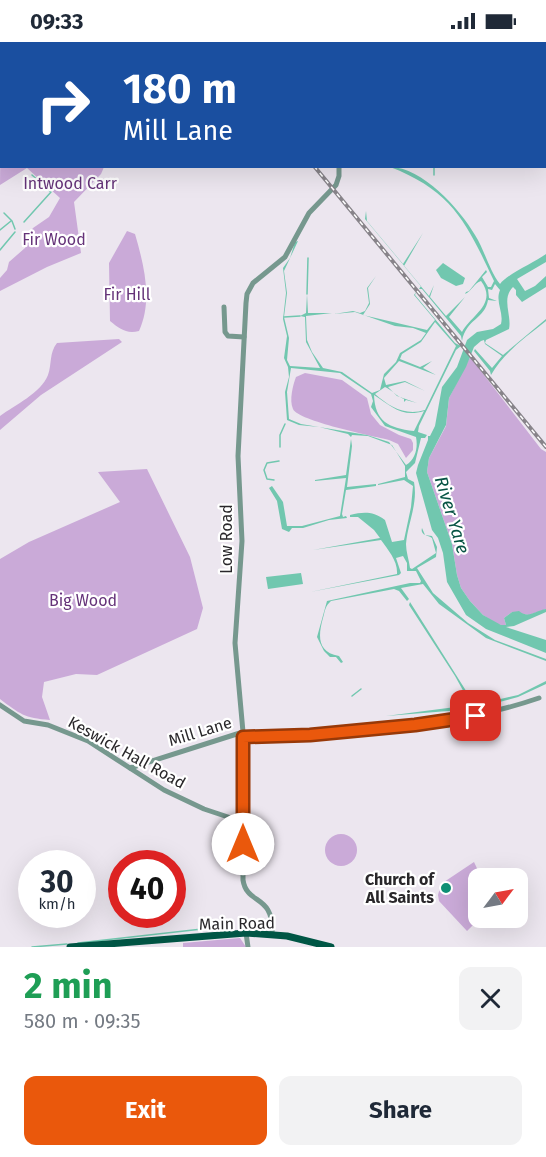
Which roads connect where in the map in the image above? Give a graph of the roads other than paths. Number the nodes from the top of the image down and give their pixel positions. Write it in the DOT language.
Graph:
graph roads {
  1 [pos="339,168"];
  2 [pos="224,307"];
  3 [pos="244,337"];
  4 [pos="539,698"];
  5 [pos="0,705"];
  6 [pos="243,735"];
  7 [pos="130,768"];
  8 [pos="243,822"];
  9 [pos="246,933"];
  10 [pos="272,934"];
  11 [pos="70,947"];
  12 [pos="248,947"];
  13 [pos="331,947"];
  1 -- 3 [label="street, Low Road"];
  2 -- 3 [label="street"];
  3 -- 6 [label="street, Low Road"];
  4 -- 6 [label="street, Mill Lane"];
  5 -- 7 [label="street, Keswick Hall Road"];
  6 -- 7 [label="street, Mill Lane"];
  6 -- 8 [label="street, Low Road"];
  7 -- 8 [label="street, Keswick Hall Road"];
  8 -- 10 [label="street, Low Road"];
  9 -- 10 [label="main road, Main Road"];
  9 -- 11 [label="main road, Main Road"];
  9 -- 12 [label="street"];
  10 -- 13 [label="main road, Main Road"];
}
